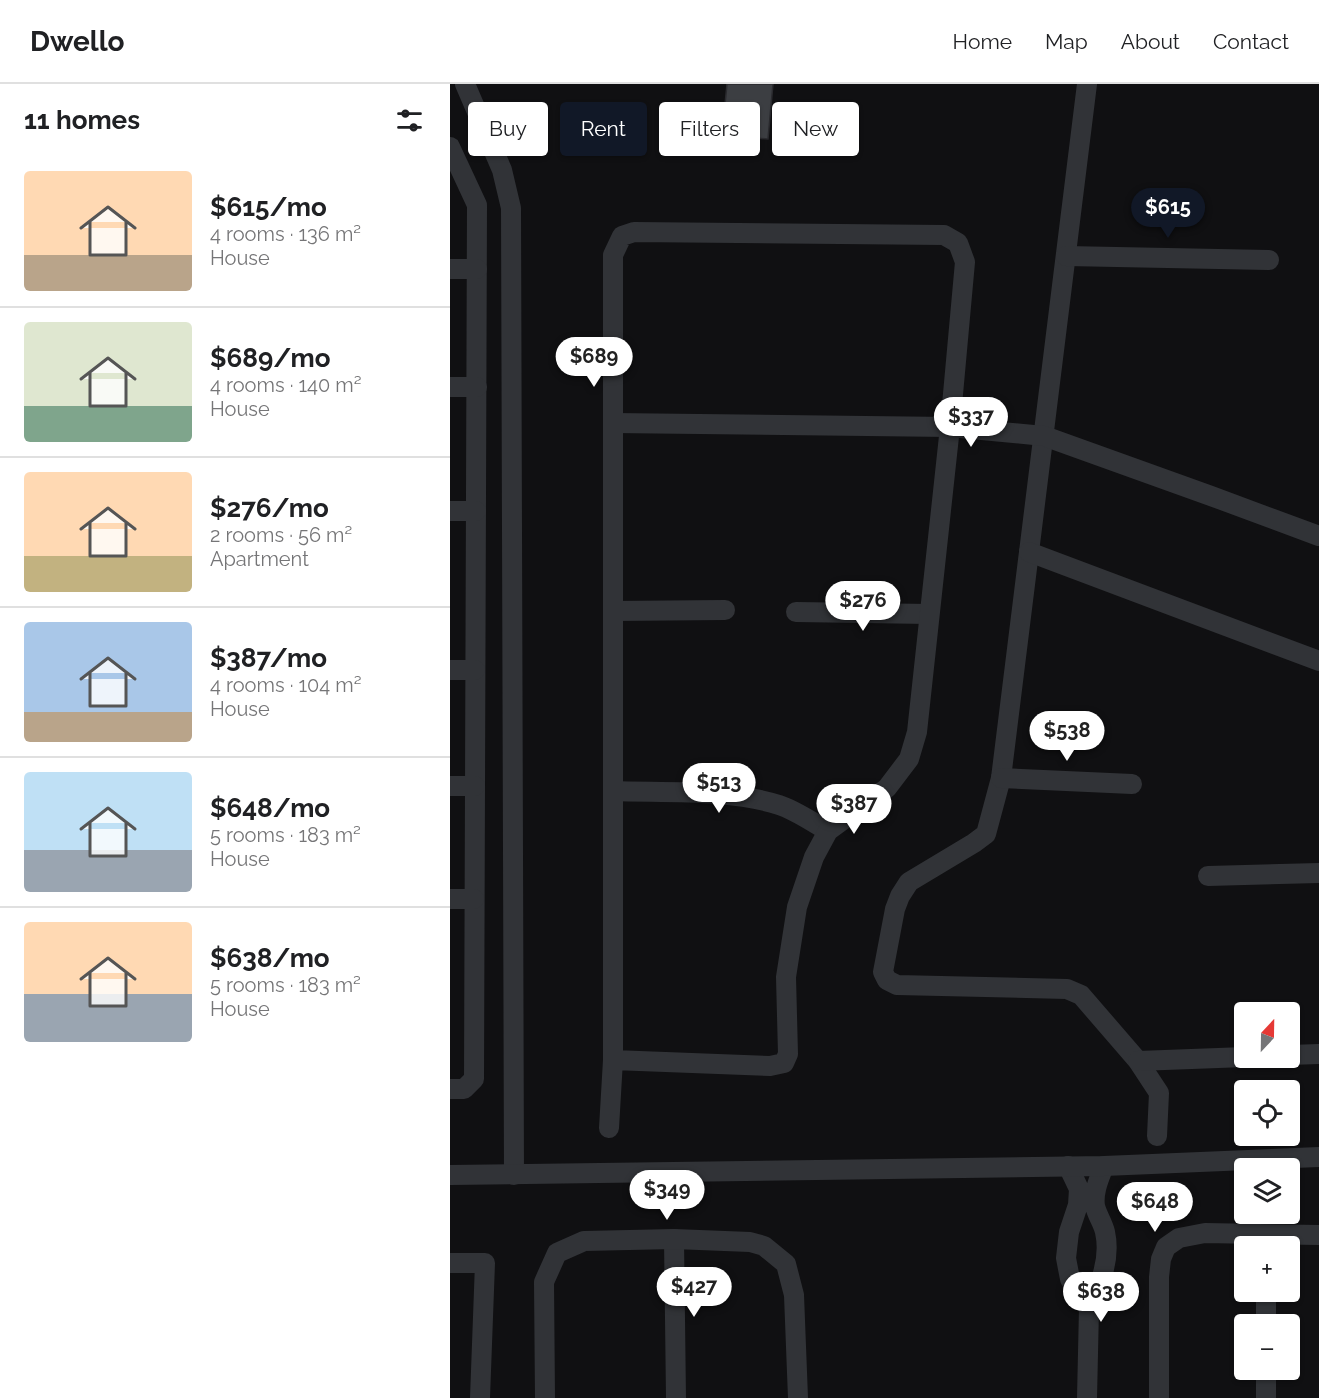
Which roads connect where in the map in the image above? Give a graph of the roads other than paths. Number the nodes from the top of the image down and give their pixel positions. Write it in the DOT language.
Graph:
graph roads {
  1 [pos="465,84"];
  2 [pos="1087,84"];
  3 [pos="451,152"];
  4 [pos="1066,256"];
  5 [pos="1269,260"];
  6 [pos="450,269"];
  7 [pos="477,269"];
  8 [pos="450,387"];
  9 [pos="477,387"];
  10 [pos="613,423"];
  11 [pos="950,427"];
  12 [pos="1044,436"];
  13 [pos="450,511"];
  14 [pos="476,512"];
  15 [pos="1319,537"];
  16 [pos="1029,552"];
  17 [pos="726,610"];
  18 [pos="613,611"];
  19 [pos="796,612"];
  20 [pos="929,614"];
  21 [pos="1319,661"];
  22 [pos="450,670"];
  23 [pos="475,670"];
  24 [pos="1001,778"];
  25 [pos="1132,784"];
  26 [pos="450,786"];
  27 [pos="475,786"];
  28 [pos="613,791"];
  29 [pos="828,831"];
  30 [pos="1319,873"];
  31 [pos="1208,876"];
  32 [pos="450,899"];
  33 [pos="474,899"];
  34 [pos="1319,1054"];
  35 [pos="1300,1055"];
  36 [pos="1234,1057"];
  37 [pos="613,1060"];
  38 [pos="1138,1061"];
  39 [pos="450,1089"];
  40 [pos="609,1128"];
  41 [pos="1157,1136"];
  42 [pos="1319,1157"];
  43 [pos="1068,1166"];
  44 [pos="1104,1166"];
  45 [pos="450,1175"];
  46 [pos="514,1175"];
  47 [pos="1319,1235"];
  48 [pos="1234,1236"];
  49 [pos="1300,1237"];
  50 [pos="674,1239"];
  51 [pos="450,1263"];
  52 [pos="1089,1308"];
  53 [pos="1266,1380"];
  54 [pos="480,1398"];
  55 [pos="545,1398"];
  56 [pos="676,1398"];
  57 [pos="798,1398"];
  58 [pos="1087,1398"];
  59 [pos="1159,1398"];
  60 [pos="1266,1398"];
  1 -- 46 [label="street"];
  2 -- 4 [label="street"];
  3 -- 7 [label="street"];
  4 -- 5 [label="street"];
  4 -- 12 [label="street"];
  6 -- 7 [label="street"];
  7 -- 9 [label="street"];
  8 -- 9 [label="street"];
  9 -- 14 [label="street"];
  10 -- 11 [label="street"];
  10 -- 11 [label="street"];
  10 -- 18 [label="street"];
  11 -- 12 [label="street"];
  11 -- 20 [label="street"];
  12 -- 15 [label="street"];
  12 -- 16 [label="street"];
  13 -- 14 [label="street"];
  14 -- 23 [label="street"];
  16 -- 21 [label="street"];
  16 -- 24 [label="street"];
  17 -- 18 [label="street"];
  18 -- 28 [label="street"];
  19 -- 20 [label="street"];
  20 -- 29 [label="street"];
  22 -- 23 [label="street"];
  23 -- 27 [label="street"];
  24 -- 25 [label="street"];
  24 -- 38 [label="street"];
  26 -- 27 [label="street"];
  27 -- 33 [label="street"];
  28 -- 29 [label="street"];
  28 -- 37 [label="street"];
  29 -- 37 [label="street"];
  30 -- 31 [label="street"];
  32 -- 33 [label="street"];
  33 -- 39 [label="street"];
  34 -- 35 [label="street"];
  36 -- 38 [label="street"];
  37 -- 40 [label="street"];
  38 -- 41 [label="street"];
  42 -- 44 [label="street"];
  43 -- 44 [label="street"];
  43 -- 46 [label="street"];
  43 -- 52 [label="street"];
  44 -- 52 [label="street"];
  45 -- 46 [label="street"];
  47 -- 49 [label="street"];
  48 -- 59 [label="street"];
  50 -- 55 [label="street"];
  50 -- 56 [label="street"];
  50 -- 57 [label="street"];
  51 -- 54 [label="street"];
  52 -- 58 [label="street"];
  53 -- 60 [label="street"];
}
